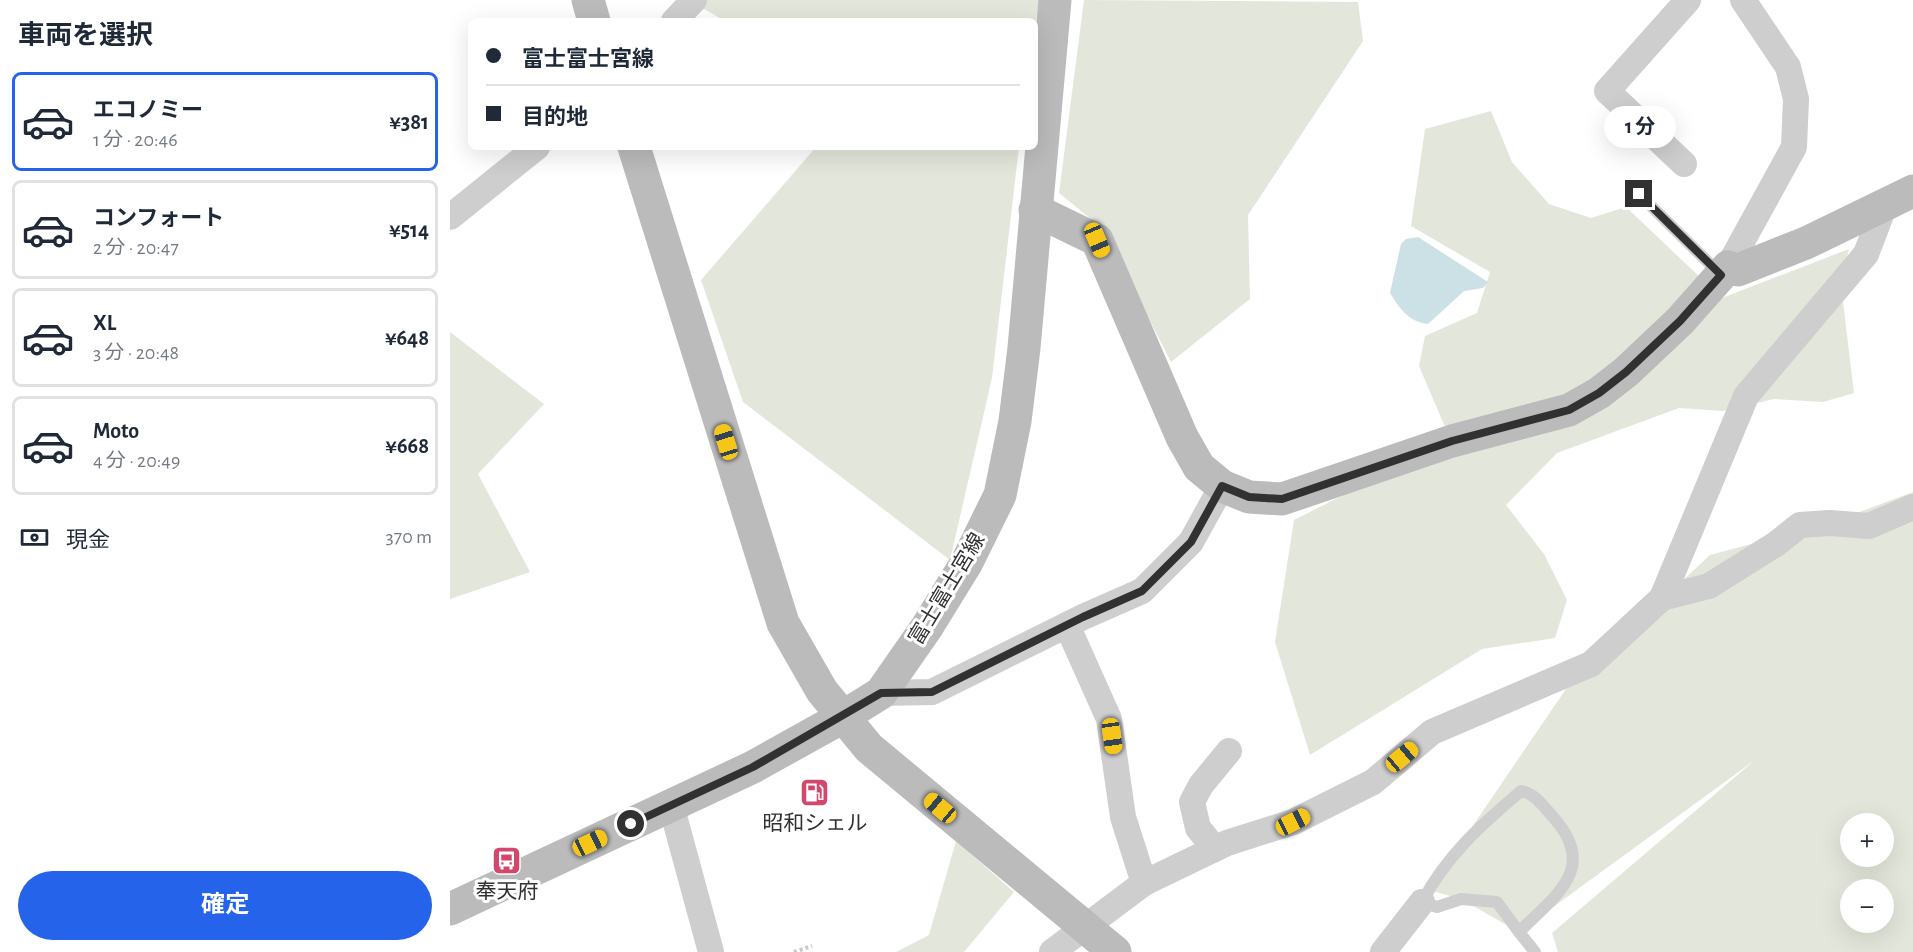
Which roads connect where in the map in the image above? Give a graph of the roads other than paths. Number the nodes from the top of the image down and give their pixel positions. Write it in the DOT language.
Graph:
graph roads {
  1 [pos="588,0"];
  2 [pos="694,0"];
  3 [pos="1055,0"];
  4 [pos="1688,0"];
  5 [pos="1743,0"];
  6 [pos="1762,0"];
  7 [pos="593,18"];
  8 [pos="677,18"];
  9 [pos="1763,28"];
  10 [pos="533,150"];
  11 [pos="635,150"];
  12 [pos="1684,164"];
  13 [pos="1913,191"];
  14 [pos="1639,194"];
  15 [pos="1884,207"];
  16 [pos="1035,210"];
  17 [pos="450,218"];
  18 [pos="1725,271"];
  19 [pos="1222,486"];
  20 [pos="1913,507"];
  21 [pos="1662,598"];
  22 [pos="1067,625"];
  23 [pos="881,693"];
  24 [pos="841,718"];
  25 [pos="1229,751"];
  26 [pos="671,805"];
  27 [pos="1215,849"];
  28 [pos="1144,883"];
  29 [pos="1422,902"];
  30 [pos="450,909"];
  31 [pos="1083,927"];
  32 [pos="1519,932"];
  33 [pos="711,952"];
  34 [pos="1052,952"];
  35 [pos="1115,952"];
  36 [pos="1383,952"];
  37 [pos="1535,952"];
  1 -- 7 [label="street"];
  2 -- 8 [label="street"];
  3 -- 16 [label="street, 富士富士宮線"];
  4 -- 12 [label="street"];
  5 -- 9 [label="street"];
  6 -- 9 [label="street"];
  9 -- 18 [label="street"];
  10 -- 17 [label="street"];
  11 -- 24 [label="street"];
  13 -- 15 [label="street"];
  14 -- 18 [label="lane"];
  15 -- 18 [label="street"];
  15 -- 21 [label="street"];
  16 -- 19 [label="street"];
  16 -- 23 [label="street, 富士富士宮線"];
  18 -- 19 [label="street"];
  19 -- 22 [label="street"];
  20 -- 21 [label="street"];
  21 -- 27 [label="street"];
  22 -- 23 [label="street"];
  22 -- 28 [label="street"];
  23 -- 24 [label="street, 富士富士宮線"];
  24 -- 26 [label="street, 富士富士宮線"];
  24 -- 31 [label="street"];
  25 -- 27 [label="street"];
  26 -- 30 [label="street, 富士富士宮線"];
  26 -- 33 [label="street"];
  27 -- 28 [label="street"];
  28 -- 31 [label="street"];
  29 -- 32 [label="lane"];
  29 -- 32 [label="lane"];
  29 -- 36 [label="street"];
  31 -- 34 [label="street"];
  31 -- 35 [label="street"];
  32 -- 37 [label="lane"];
}
